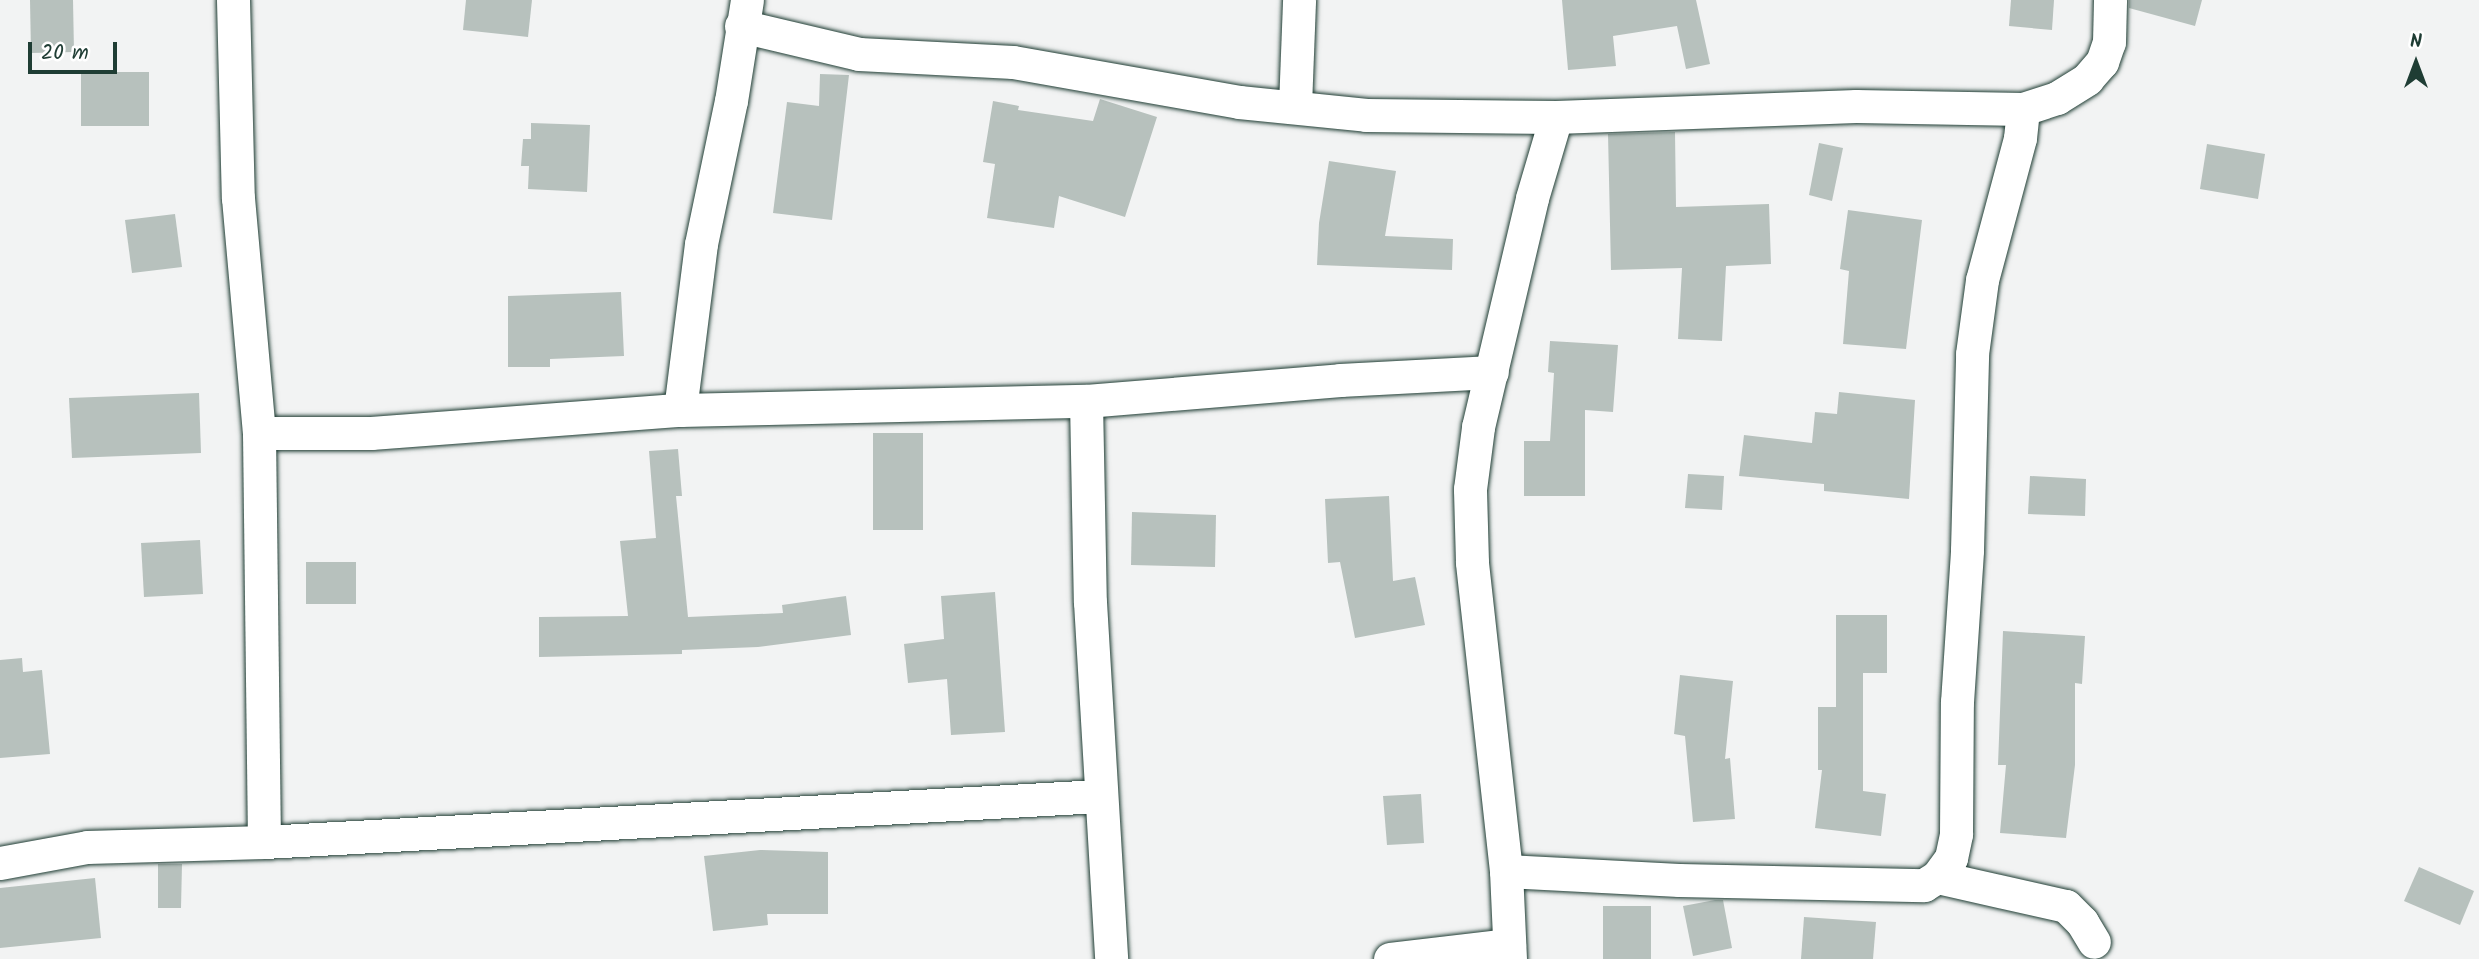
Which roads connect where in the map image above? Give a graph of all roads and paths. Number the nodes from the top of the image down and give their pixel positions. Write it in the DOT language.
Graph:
graph roads {
  1 [pos="233,0"];
  2 [pos="1299,0"];
  3 [pos="2110,0"];
  4 [pos="744,13"];
  5 [pos="1295,106"];
  6 [pos="2023,109"];
  7 [pos="1556,117"];
  8 [pos="1492,372"];
  9 [pos="1086,401"];
  10 [pos="680,410"];
  11 [pos="259,433"];
  12 [pos="1099,796"];
  13 [pos="264,842"];
  14 [pos="0,863"];
  15 [pos="1506,871"];
  16 [pos="1937,877"];
  17 [pos="2094,942"];
  18 [pos="1510,952"];
  19 [pos="1111,959"];
  20 [pos="1390,959"];
  1 -- 11 [label="street"];
  2 -- 5 [label="street"];
  3 -- 6 [label="street"];
  4 -- 5 [label="street"];
  4 -- 10 [label="street"];
  5 -- 7 [label="street"];
  6 -- 7 [label="street"];
  6 -- 16 [label="street"];
  7 -- 8 [label="street"];
  8 -- 9 [label="street"];
  8 -- 15 [label="street"];
  9 -- 10 [label="street"];
  9 -- 12 [label="street"];
  10 -- 11 [label="street"];
  11 -- 13 [label="street"];
  12 -- 13 [label="street"];
  12 -- 19 [label="street"];
  13 -- 14 [label="street"];
  15 -- 16 [label="street"];
  15 -- 18 [label="street"];
  16 -- 17 [label="street"];
  18 -- 20 [label="street"];
}
